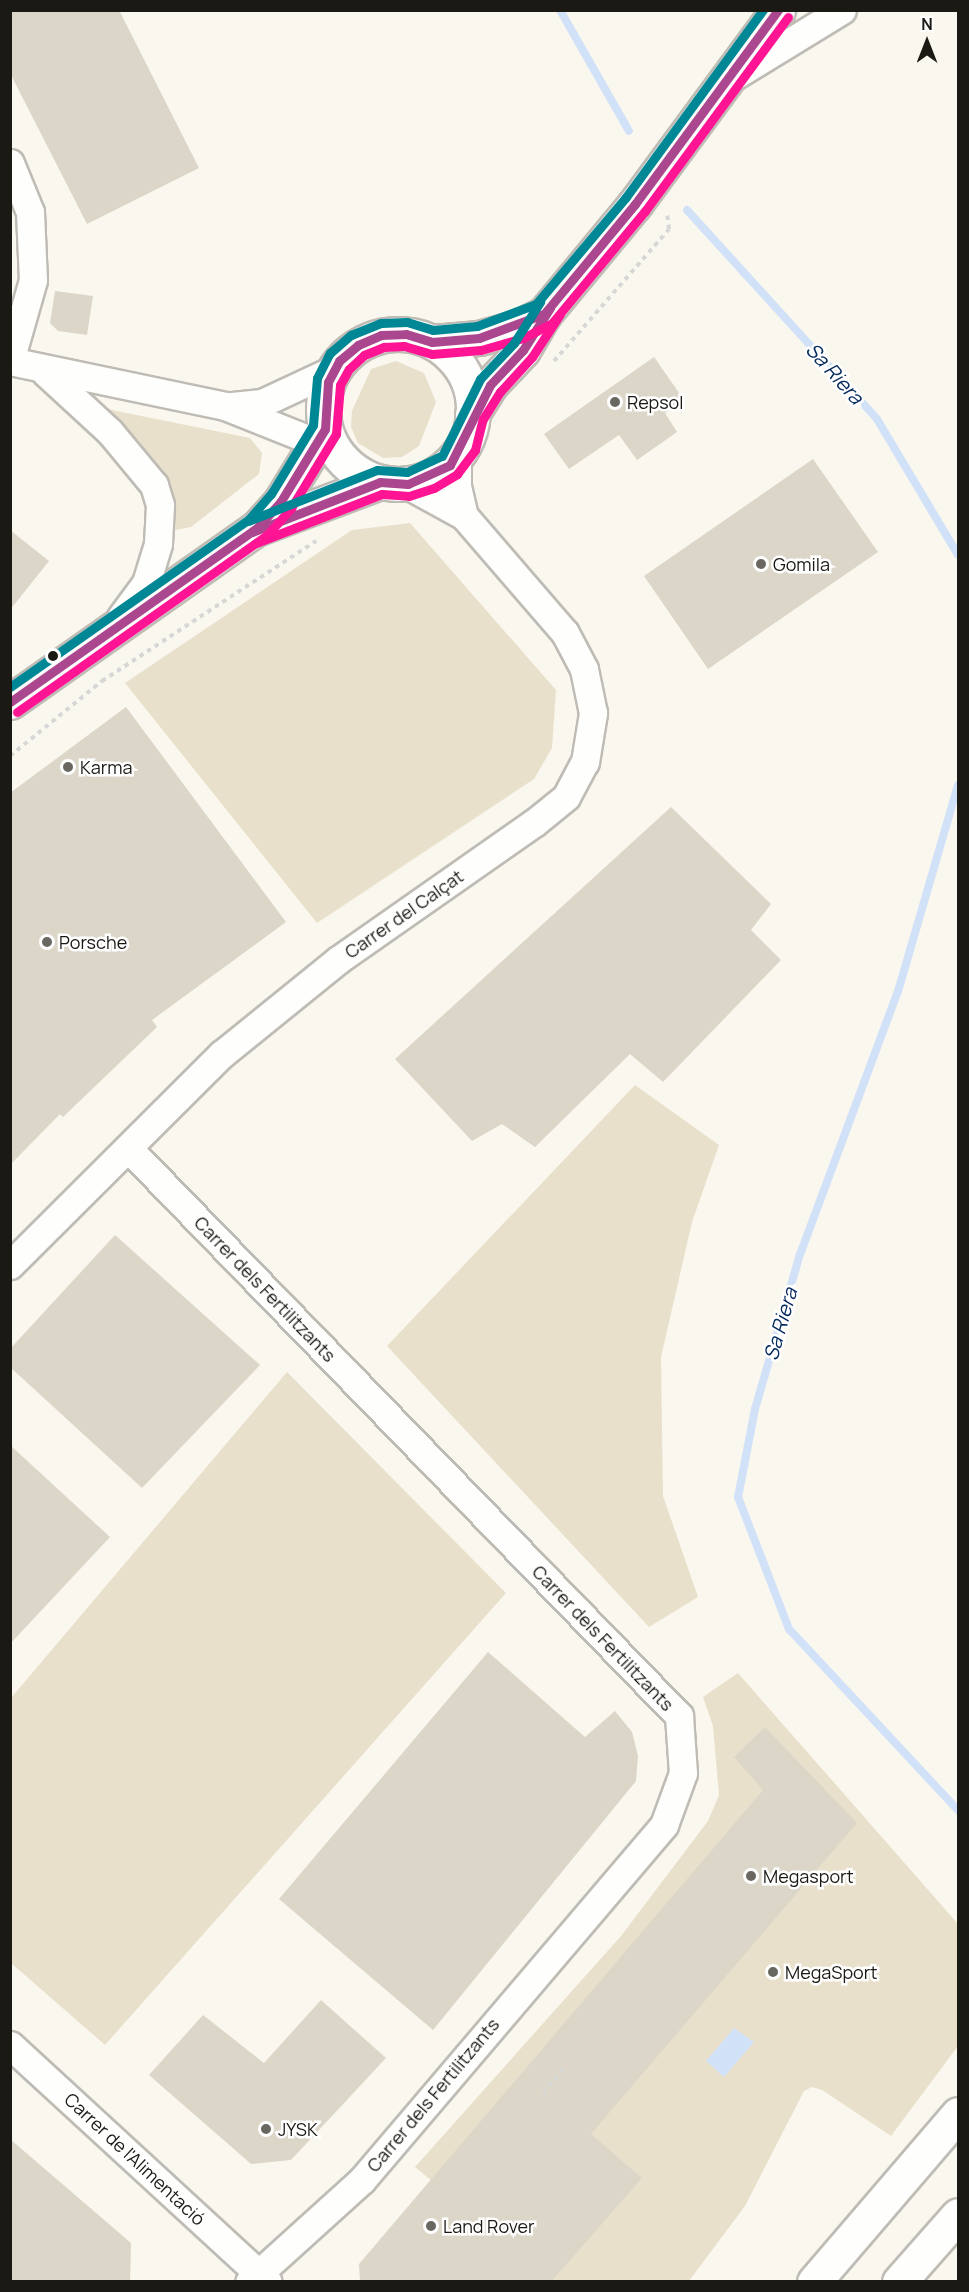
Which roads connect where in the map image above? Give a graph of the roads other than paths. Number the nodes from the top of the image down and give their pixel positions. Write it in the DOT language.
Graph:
graph roads {
  1 [pos="778,10"];
  2 [pos="842,10"];
  3 [pos="728,81"];
  4 [pos="10,163"];
  5 [pos="544,314"];
  6 [pos="432,342"];
  7 [pos="10,361"];
  8 [pos="335,369"];
  9 [pos="45,371"];
  10 [pos="225,406"];
  11 [pos="472,414"];
  12 [pos="326,440"];
  13 [pos="457,455"];
  14 [pos="393,483"];
  15 [pos="464,516"];
  16 [pos="256,528"];
  17 [pos="113,626"];
  18 [pos="10,702"];
  19 [pos="129,1149"];
  20 [pos="10,1265"];
  21 [pos="10,2045"];
  22 [pos="958,2114"];
  23 [pos="958,2216"];
  24 [pos="259,2279"];
  25 [pos="814,2282"];
  26 [pos="899,2282"];
  1 -- 3 [label="main road"];
  2 -- 3 [label="street"];
  3 -- 5 [label="main road"];
  4 -- 7 [label="street"];
  5 -- 6 [label="main road"];
  5 -- 11 [label="main road"];
  6 -- 8 [label="main road"];
  6 -- 11 [label="main road"];
  7 -- 9 [label="street"];
  8 -- 10 [label="street"];
  8 -- 12 [label="main road"];
  9 -- 10 [label="street"];
  9 -- 17 [label="street"];
  10 -- 12 [label="street"];
  11 -- 13 [label="main road"];
  12 -- 14 [label="main road"];
  12 -- 16 [label="main road"];
  13 -- 14 [label="main road"];
  13 -- 15 [label="street"];
  14 -- 15 [label="street"];
  14 -- 16 [label="main road"];
  15 -- 19 [label="street, Carrer del Calçat"];
  16 -- 17 [label="main road"];
  17 -- 18 [label="main road"];
  19 -- 20 [label="street, Carrer del Calçat"];
  19 -- 24 [label="street, Carrer dels Fertilitzants"];
  21 -- 24 [label="street, Carrer de l'Alimentació"];
  22 -- 25 [label="main road"];
  23 -- 26 [label="main road"];
}
